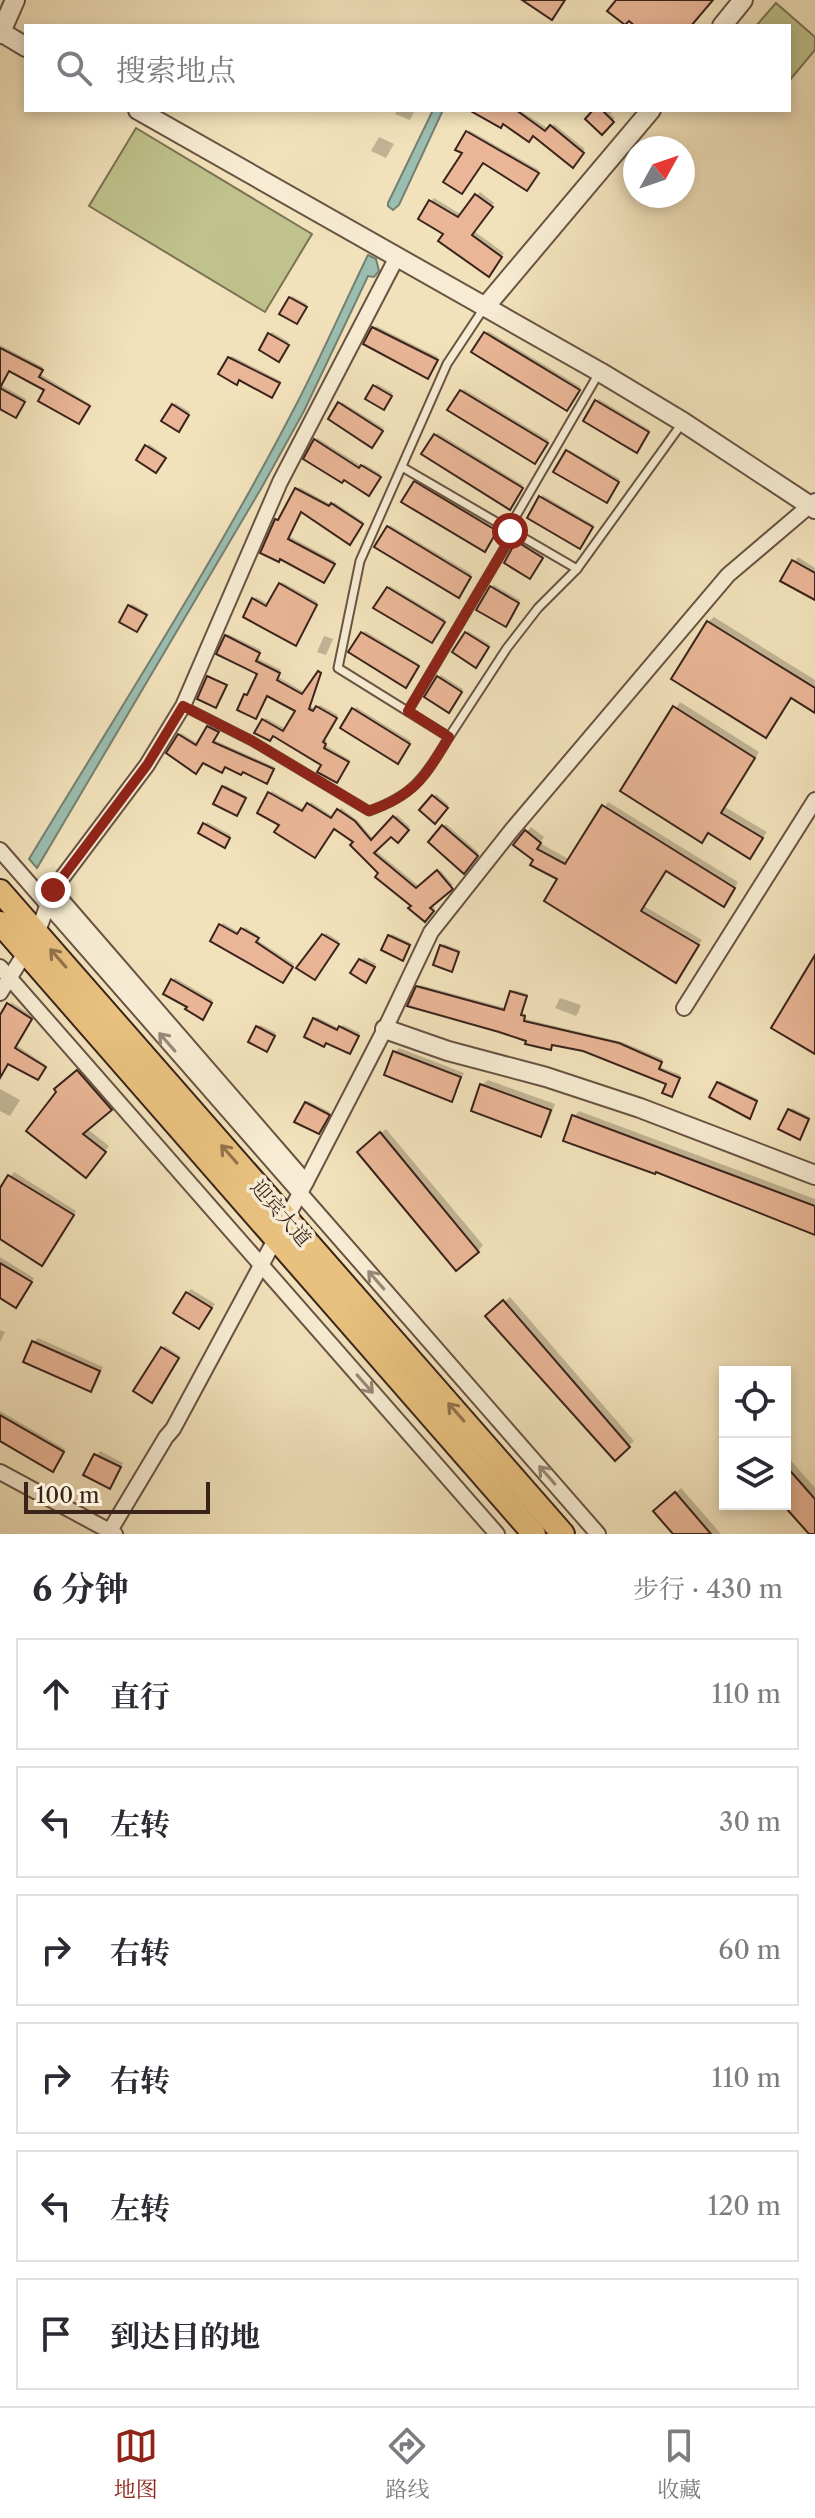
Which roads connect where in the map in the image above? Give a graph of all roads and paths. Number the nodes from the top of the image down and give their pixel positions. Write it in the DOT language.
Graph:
graph roads {
  1 [pos="15,0"];
  2 [pos="743,0"];
  3 [pos="724,24"];
  4 [pos="0,33"];
  5 [pos="24,46"];
  6 [pos="142,112"];
  7 [pos="649,112"];
  8 [pos="397,257"];
  9 [pos="485,307"];
  10 [pos="600,372"];
  11 [pos="683,422"];
  12 [pos="402,467"];
  13 [pos="814,505"];
  14 [pos="510,531"];
  15 [pos="577,569"];
  16 [pos="183,706"];
  17 [pos="408,711"];
  18 [pos="449,737"];
  19 [pos="815,800"];
  20 [pos="0,850"];
  21 [pos="53,890"];
  22 [pos="0,891"];
  23 [pos="48,906"];
  24 [pos="0,923"];
  25 [pos="31,943"];
  26 [pos="5,973"];
  27 [pos="0,993"];
  28 [pos="684,1008"];
  29 [pos="385,1029"];
  30 [pos="815,1175"];
  31 [pos="303,1188"];
  32 [pos="286,1219"];
  33 [pos="274,1240"];
  34 [pos="261,1265"];
  35 [pos="0,1472"];
  36 [pos="111,1533"];
  37 [pos="497,1534"];
  38 [pos="534,1534"];
  39 [pos="563,1534"];
  40 [pos="598,1534"];
  1 -- 4 [label="street"];
  2 -- 3 [label="street"];
  4 -- 5 [label="street"];
  6 -- 8 [label="street"];
  7 -- 9 [label="street"];
  8 -- 9 [label="street"];
  8 -- 16 [label="street"];
  9 -- 10 [label="street"];
  9 -- 12 [label="lane"];
  10 -- 11 [label="street"];
  10 -- 14 [label="lane"];
  11 -- 13 [label="street"];
  11 -- 15 [label="lane"];
  12 -- 14 [label="lane"];
  12 -- 17 [label="lane"];
  13 -- 29 [label="street"];
  14 -- 15 [label="lane"];
  14 -- 17 [label="lane"];
  15 -- 18 [label="lane"];
  16 -- 18 [label="lane"];
  16 -- 21 [label="street"];
  17 -- 18 [label="lane"];
  19 -- 28 [label="street"];
  20 -- 23 [label="street"];
  21 -- 23 [label="street"];
  21 -- 31 [label="street"];
  22 -- 25 [label="main road, 迎宾大道"];
  23 -- 25 [label="street"];
  31 -- 23 [label="street, one-way"];
  24 -- 25 [label="main road, 迎宾大道"];
  25 -- 26 [label="street"];
  32 -- 25 [label="main road, 迎宾大道, one-way"];
  25 -- 33 [label="main road, 迎宾大道"];
  26 -- 27 [label="street"];
  26 -- 34 [label="street"];
  29 -- 30 [label="street"];
  29 -- 31 [label="street"];
  31 -- 32 [label="street"];
  40 -- 31 [label="street, one-way"];
  32 -- 33 [label="street"];
  39 -- 32 [label="main road, 迎宾大道, one-way"];
  33 -- 34 [label="street"];
  33 -- 38 [label="main road, 迎宾大道"];
  34 -- 36 [label="street"];
  34 -- 37 [label="street, one-way"];
  35 -- 36 [label="street"];
}
